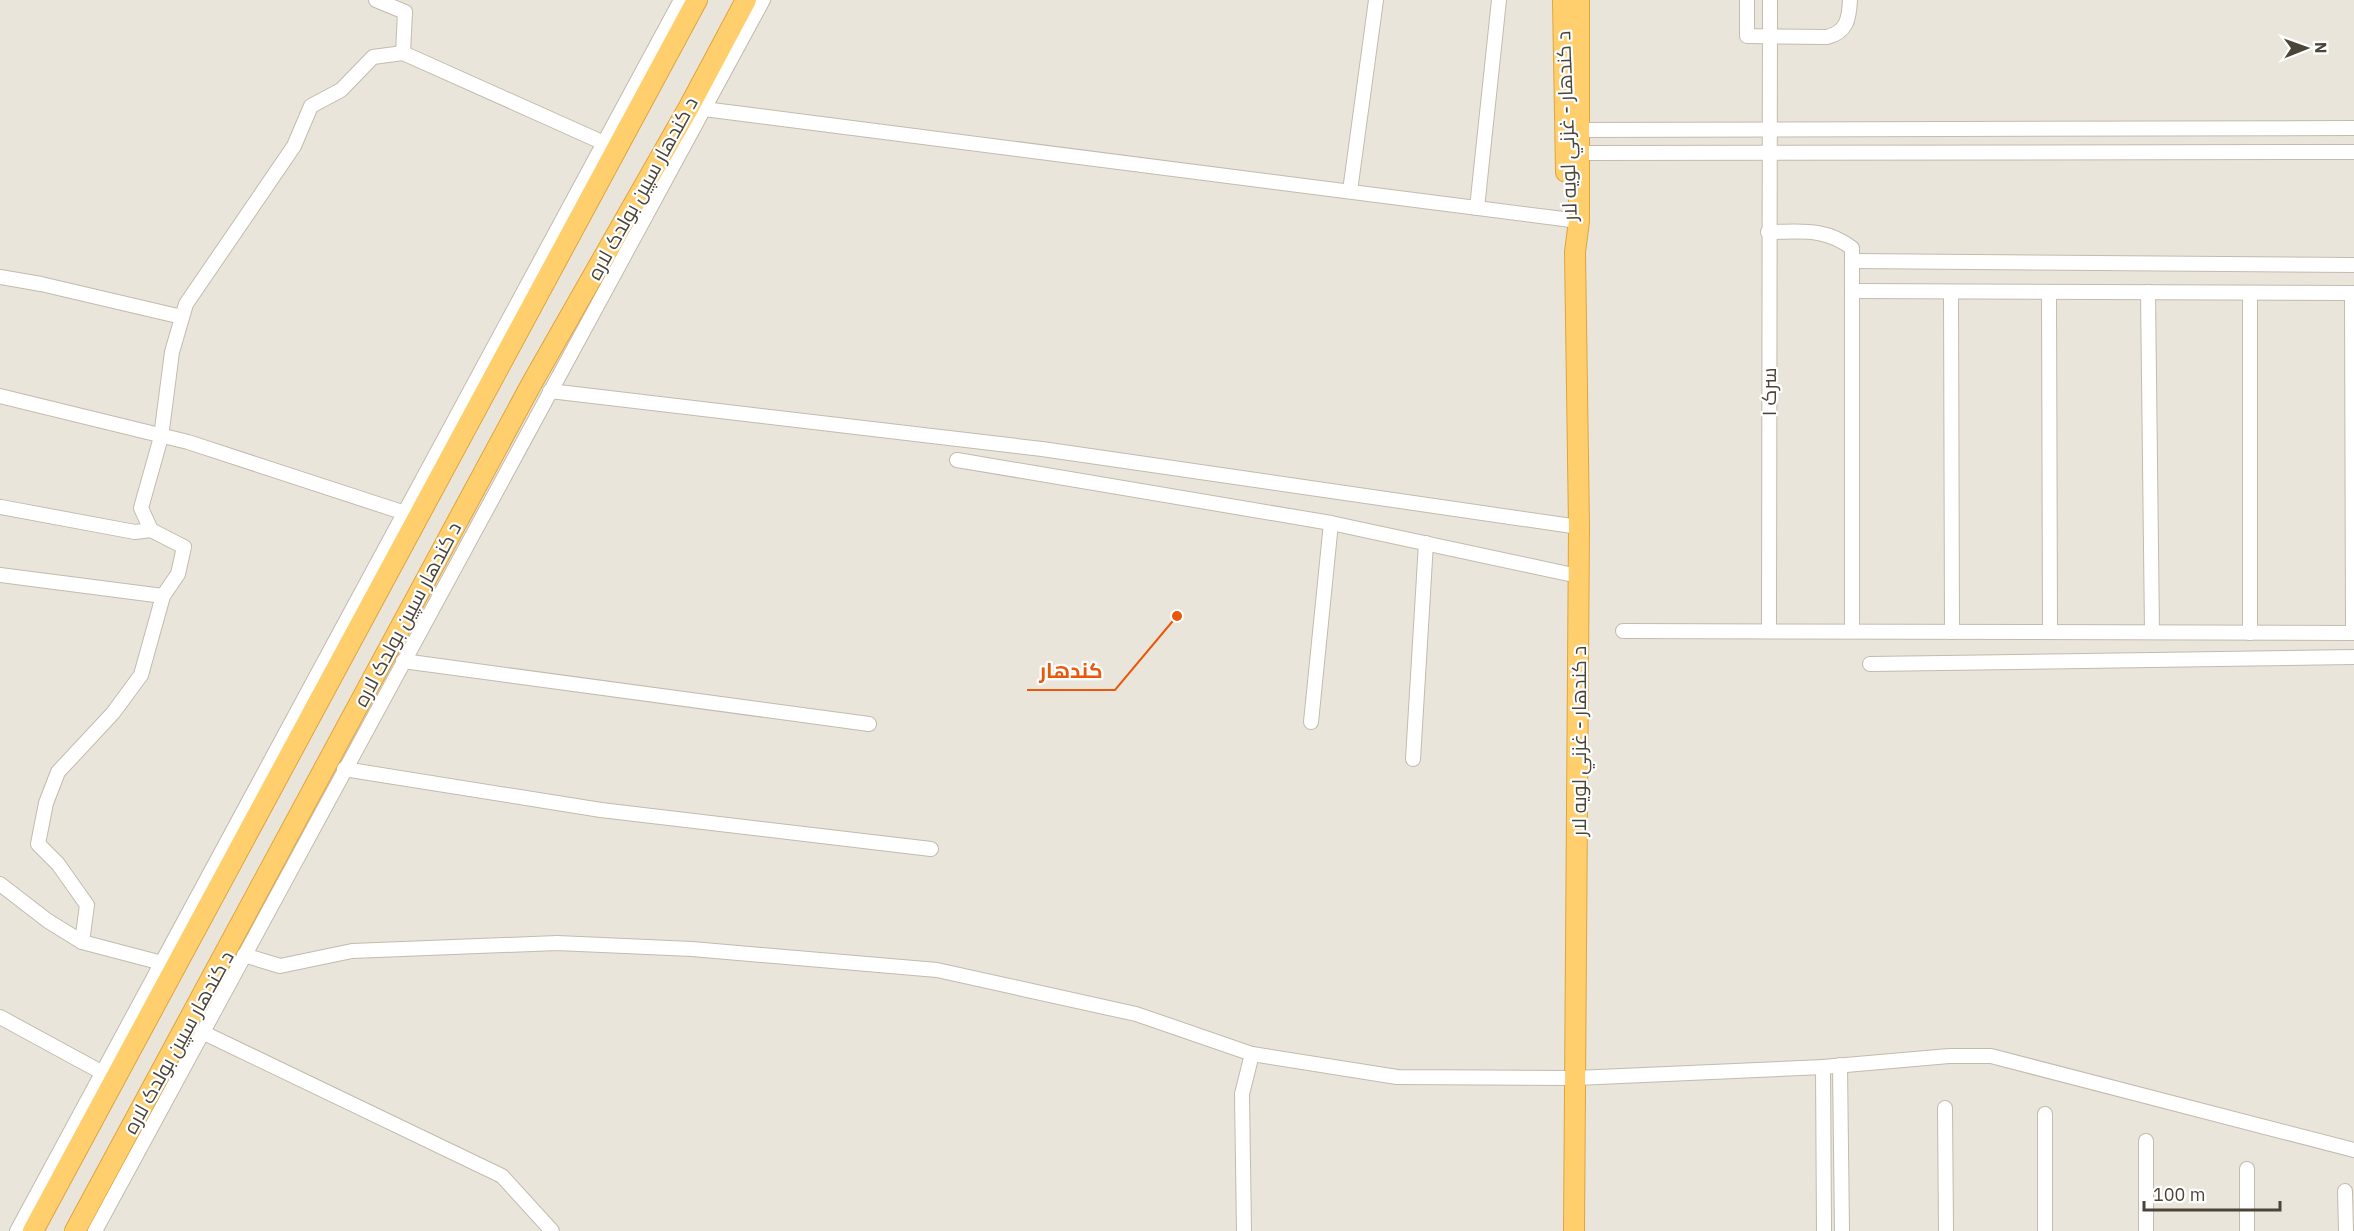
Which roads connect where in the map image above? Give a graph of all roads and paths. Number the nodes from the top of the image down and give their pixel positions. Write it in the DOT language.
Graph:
graph roads {
  1 [pos="376,0"];
  2 [pos="681,0"];
  3 [pos="698,0"];
  4 [pos="746,0"];
  5 [pos="763,0"];
  6 [pos="1376,0"];
  7 [pos="1499,0"];
  8 [pos="1563,0"];
  9 [pos="1579,0"];
  10 [pos="1747,0"];
  11 [pos="1770,0"];
  12 [pos="1850,0"];
  13 [pos="1770,37"];
  14 [pos="403,53"];
  15 [pos="704,109"];
  16 [pos="1769,128"];
  17 [pos="2354,128"];
  18 [pos="1572,130"];
  19 [pos="604,143"];
  20 [pos="1769,152"];
  21 [pos="2354,152"];
  22 [pos="1572,153"];
  23 [pos="1350,191"];
  24 [pos="1477,208"];
  25 [pos="1574,221"];
  26 [pos="1768,232"];
  27 [pos="1852,261"];
  28 [pos="2354,265"];
  29 [pos="0,277"];
  30 [pos="1852,291"];
  31 [pos="1951,292"];
  32 [pos="2049,292"];
  33 [pos="2148,292"];
  34 [pos="2250,292"];
  35 [pos="2353,293"];
  36 [pos="183,317"];
  37 [pos="550,391"];
  38 [pos="0,396"];
  39 [pos="161,437"];
  40 [pos="957,460"];
  41 [pos="1,507"];
  42 [pos="405,513"];
  43 [pos="1331,523"];
  44 [pos="1579,527"];
  45 [pos="151,530"];
  46 [pos="1426,543"];
  47 [pos="0,575"];
  48 [pos="1578,576"];
  49 [pos="163,596"];
  50 [pos="1623,631"];
  51 [pos="1769,631"];
  52 [pos="1852,632"];
  53 [pos="1952,632"];
  54 [pos="2050,632"];
  55 [pos="2152,632"];
  56 [pos="2250,633"];
  57 [pos="2353,633"];
  58 [pos="2354,657"];
  59 [pos="403,660"];
  60 [pos="1870,664"];
  61 [pos="1311,722"];
  62 [pos="869,723"];
  63 [pos="1413,759"];
  64 [pos="344,770"];
  65 [pos="932,849"];
  66 [pos="0,884"];
  67 [pos="82,942"];
  68 [pos="244,954"];
  69 [pos="162,963"];
  70 [pos="3,1019"];
  71 [pos="202,1032"];
  72 [pos="1252,1054"];
  73 [pos="1840,1065"];
  74 [pos="1823,1067"];
  75 [pos="103,1073"];
  76 [pos="1576,1078"];
  77 [pos="1945,1108"];
  78 [pos="2045,1114"];
  79 [pos="2146,1141"];
  80 [pos="2354,1150"];
  81 [pos="2247,1169"];
  82 [pos="2345,1191"];
  83 [pos="17,1231"];
  84 [pos="33,1231"];
  85 [pos="75,1231"];
  86 [pos="94,1231"];
  87 [pos="552,1231"];
  88 [pos="1244,1231"];
  89 [pos="1574,1231"];
  90 [pos="1824,1231"];
  91 [pos="1842,1231"];
  92 [pos="1946,1231"];
  93 [pos="2045,1231"];
  94 [pos="2146,1231"];
  95 [pos="2247,1231"];
  96 [pos="2346,1231"];
  1 -- 14 [label="street"];
  2 -- 19 [label="street"];
  3 -- 84 [label="highway, د کندهار سپین بولدک لاره"];
  4 -- 85 [label="highway, د کندهار سپین بولدک لاره"];
  5 -- 15 [label="street"];
  6 -- 23 [label="street"];
  7 -- 24 [label="street"];
  8 -- 18 [label="highway, د کندهار - غزني لويه لار"];
  9 -- 18 [label="highway, د کندهار - غزني لويه لار"];
  10 -- 13 [label="street"];
  11 -- 13 [label="street, سرک ۱"];
  12 -- 13 [label="street"];
  13 -- 16 [label="street, سرک ۱"];
  14 -- 19 [label="street"];
  14 -- 36 [label="street"];
  15 -- 23 [label="street"];
  15 -- 37 [label="street"];
  16 -- 17 [label="street"];
  16 -- 18 [label="street"];
  16 -- 20 [label="street, سرک ۱"];
  18 -- 22 [label="highway, د کندهار - غزني لويه لار"];
  19 -- 42 [label="street"];
  20 -- 21 [label="street"];
  20 -- 22 [label="street"];
  20 -- 26 [label="street, سرک ۱"];
  22 -- 25 [label="highway, د کندهار - غزني لويه لار"];
  23 -- 24 [label="street"];
  24 -- 25 [label="street"];
  25 -- 44 [label="highway, د کندهار - غزني لويه لار"];
  26 -- 27 [label="street"];
  26 -- 51 [label="street, سرک ۱"];
  27 -- 28 [label="street"];
  27 -- 30 [label="street"];
  29 -- 36 [label="street"];
  30 -- 31 [label="street"];
  30 -- 52 [label="street"];
  31 -- 32 [label="street"];
  31 -- 53 [label="street"];
  32 -- 33 [label="street"];
  32 -- 54 [label="street"];
  33 -- 34 [label="street"];
  33 -- 55 [label="street"];
  34 -- 35 [label="street"];
  34 -- 56 [label="street"];
  35 -- 57 [label="street"];
  36 -- 39 [label="street"];
  37 -- 44 [label="street"];
  37 -- 59 [label="street"];
  38 -- 39 [label="street"];
  39 -- 42 [label="street"];
  39 -- 45 [label="street"];
  40 -- 43 [label="street"];
  41 -- 45 [label="street"];
  42 -- 69 [label="street"];
  43 -- 46 [label="street"];
  43 -- 61 [label="street"];
  44 -- 48 [label="highway, د کندهار - غزني لويه لار"];
  45 -- 49 [label="street"];
  46 -- 48 [label="street"];
  46 -- 63 [label="street"];
  47 -- 49 [label="street"];
  48 -- 76 [label="highway, د کندهار - غزني لويه لار"];
  49 -- 67 [label="street"];
  50 -- 51 [label="street"];
  51 -- 52 [label="street"];
  52 -- 53 [label="street"];
  53 -- 54 [label="street"];
  54 -- 55 [label="street"];
  55 -- 56 [label="street"];
  56 -- 57 [label="street"];
  58 -- 60 [label="street"];
  59 -- 62 [label="street"];
  59 -- 64 [label="street"];
  64 -- 65 [label="street"];
  64 -- 68 [label="street"];
  66 -- 67 [label="street"];
  67 -- 69 [label="street"];
  68 -- 71 [label="street"];
  68 -- 72 [label="street"];
  69 -- 75 [label="street"];
  70 -- 75 [label="street"];
  71 -- 86 [label="street"];
  71 -- 87 [label="street"];
  72 -- 76 [label="street"];
  72 -- 88 [label="street"];
  73 -- 74 [label="street"];
  73 -- 80 [label="street"];
  73 -- 91 [label="street"];
  74 -- 76 [label="street"];
  74 -- 90 [label="street"];
  75 -- 83 [label="street"];
  76 -- 89 [label="highway, د کندهار - غزني لويه لار"];
  77 -- 92 [label="street"];
  78 -- 93 [label="street"];
  79 -- 94 [label="street"];
  81 -- 95 [label="street"];
  82 -- 96 [label="street"];
}
